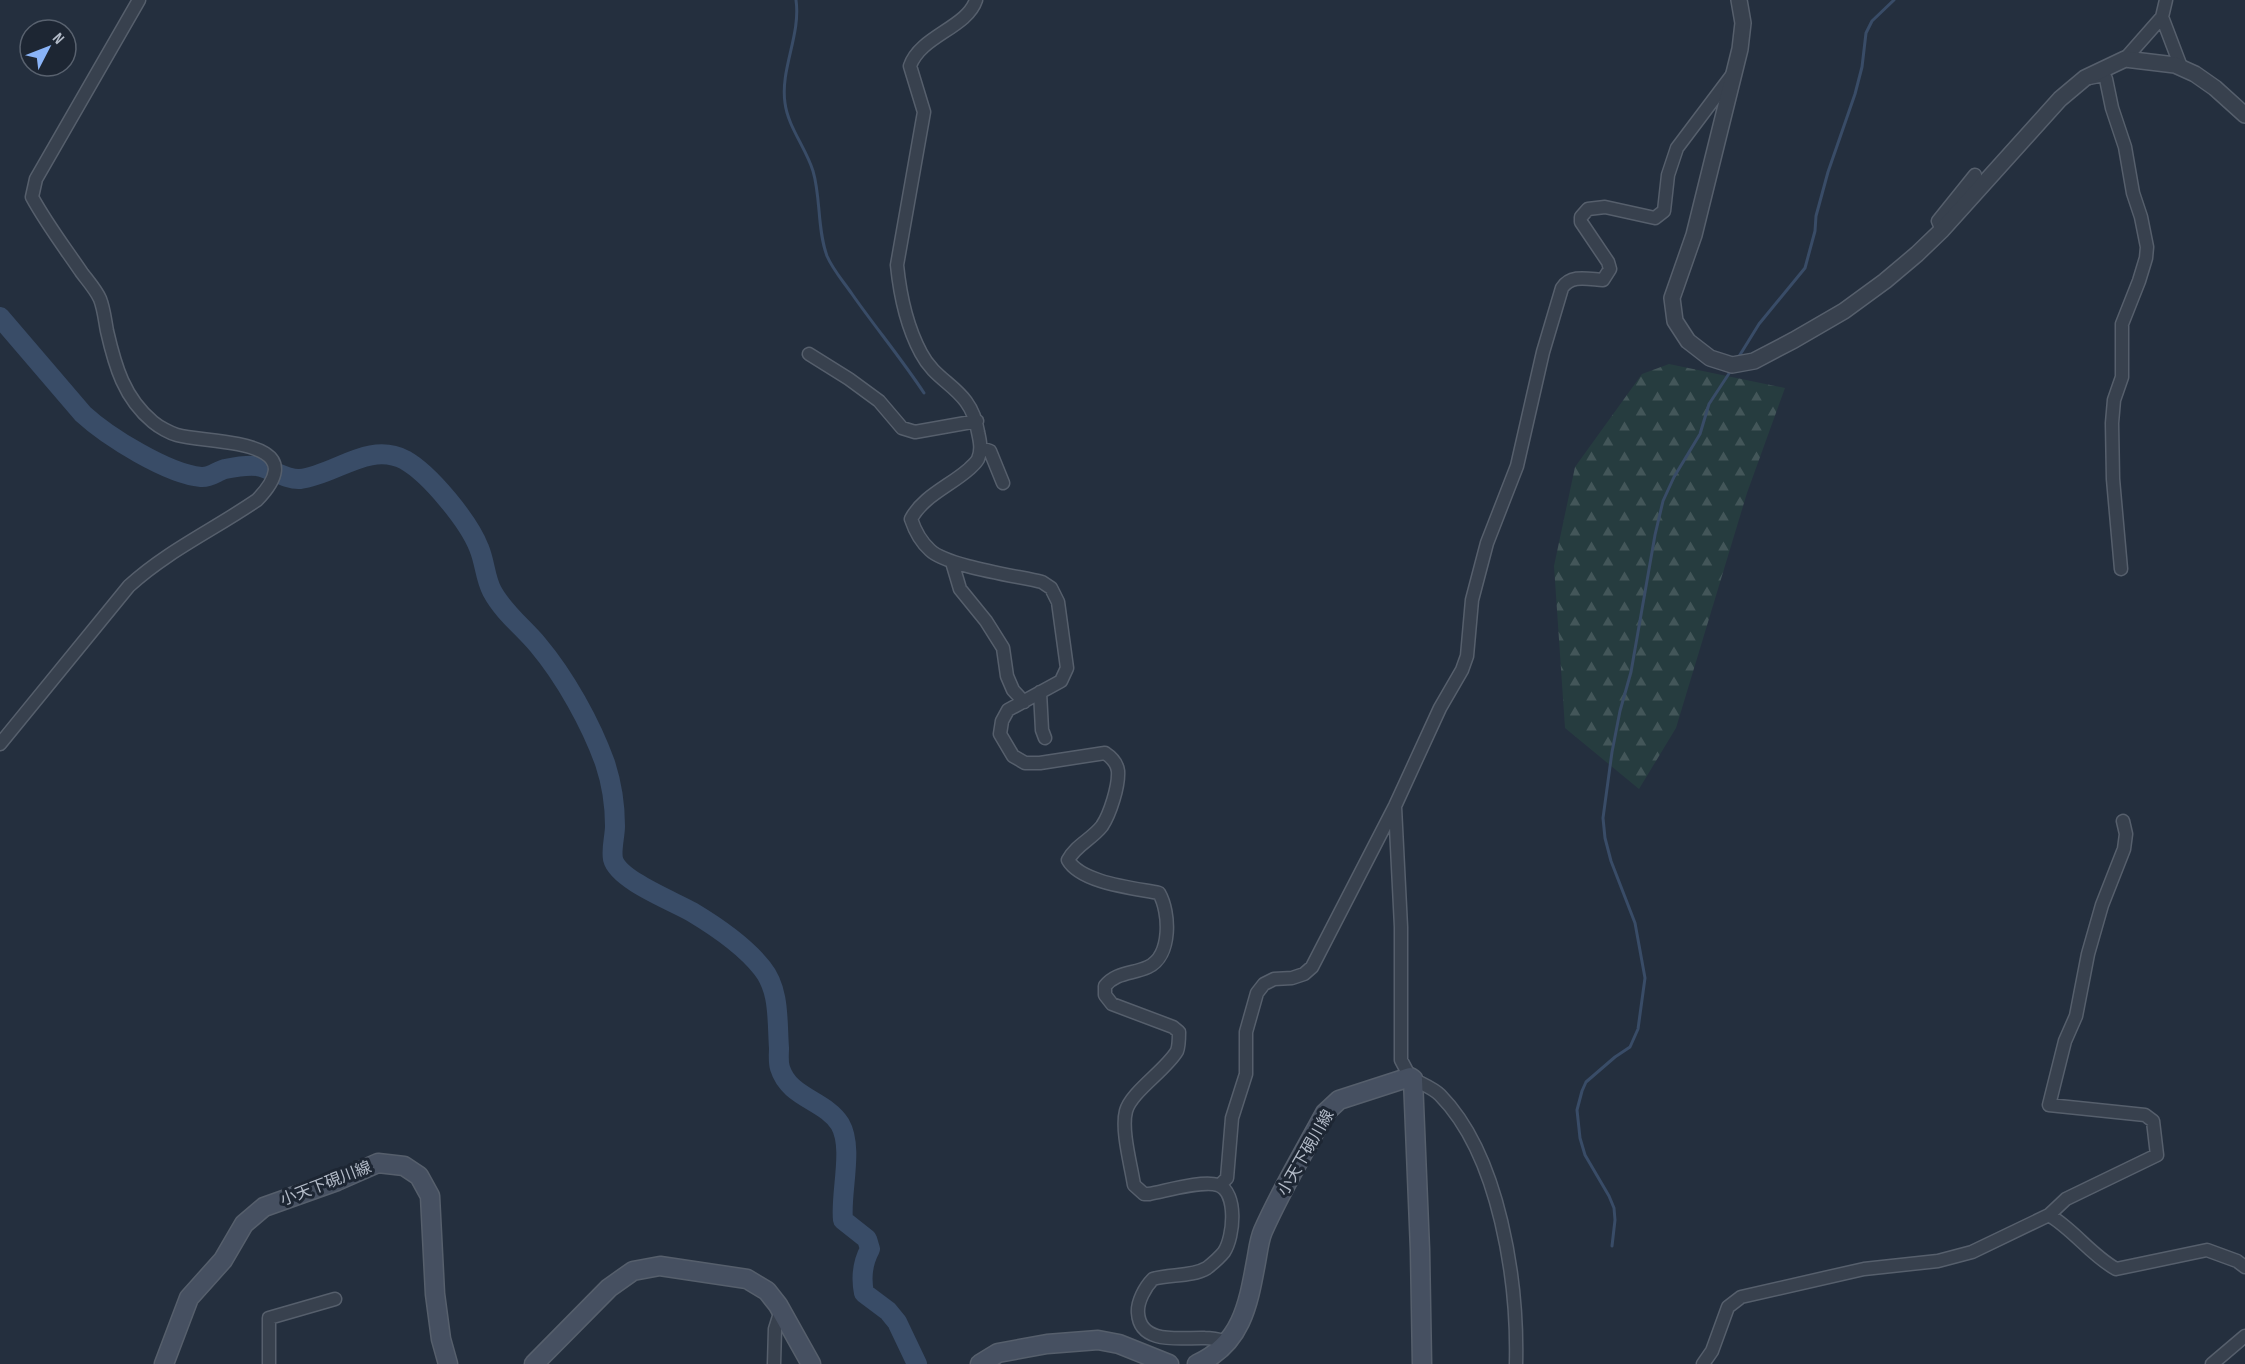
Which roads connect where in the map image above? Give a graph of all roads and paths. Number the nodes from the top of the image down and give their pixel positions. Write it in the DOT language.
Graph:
graph roads {
  1 [pos="139,0"];
  2 [pos="976,0"];
  3 [pos="1739,0"];
  4 [pos="2166,0"];
  5 [pos="2162,17"];
  6 [pos="2125,59"];
  7 [pos="2181,67"];
  8 [pos="1733,74"];
  9 [pos="2085,78"];
  10 [pos="2245,115"];
  11 [pos="1975,176"];
  12 [pos="1942,230"];
  13 [pos="809,354"];
  14 [pos="977,421"];
  15 [pos="981,448"];
  16 [pos="1003,483"];
  17 [pos="952,562"];
  18 [pos="2121,569"];
  19 [pos="1040,692"];
  20 [pos="1024,702"];
  21 [pos="1045,738"];
  22 [pos="0,744"];
  23 [pos="1395,806"];
  24 [pos="2123,821"];
  25 [pos="1411,1078"];
  26 [pos="1220,1185"];
  27 [pos="2049,1215"];
  28 [pos="2245,1267"];
  29 [pos="335,1299"];
  30 [pos="782,1310"];
  31 [pos="2245,1336"];
  32 [pos="1229,1342"];
  33 [pos="164,1364"];
  34 [pos="269,1364"];
  35 [pos="448,1364"];
  36 [pos="534,1364"];
  37 [pos="774,1364"];
  38 [pos="811,1364"];
  39 [pos="980,1364"];
  40 [pos="1168,1364"];
  41 [pos="1197,1364"];
  42 [pos="1422,1364"];
  43 [pos="1516,1364"];
  44 [pos="1703,1364"];
  45 [pos="2212,1364"];
  1 -- 22 [label="street"];
  2 -- 14 [label="street"];
  3 -- 8 [label="street"];
  4 -- 5 [label="street"];
  5 -- 6 [label="street"];
  5 -- 7 [label="street"];
  6 -- 7 [label="street"];
  6 -- 9 [label="street"];
  7 -- 10 [label="street"];
  8 -- 12 [label="street"];
  8 -- 23 [label="street"];
  9 -- 12 [label="street"];
  9 -- 18 [label="street"];
  11 -- 12 [label="street"];
  13 -- 14 [label="street"];
  14 -- 15 [label="street"];
  15 -- 16 [label="street"];
  15 -- 17 [label="street"];
  17 -- 19 [label="street"];
  17 -- 20 [label="street"];
  19 -- 20 [label="street"];
  19 -- 21 [label="street"];
  20 -- 26 [label="street"];
  23 -- 25 [label="street"];
  23 -- 26 [label="street"];
  24 -- 27 [label="street"];
  25 -- 32 [label="main road, 小天下硯川線"];
  25 -- 42 [label="main road"];
  25 -- 43 [label="street"];
  26 -- 32 [label="street"];
  27 -- 28 [label="street"];
  27 -- 44 [label="street"];
  29 -- 34 [label="street"];
  30 -- 36 [label="main road"];
  30 -- 37 [label="street"];
  30 -- 38 [label="main road"];
  31 -- 45 [label="street"];
  32 -- 41 [label="main road, 小天下硯川線"];
  33 -- 35 [label="main road, 小天下硯川線"];
  39 -- 40 [label="main road"];
}
